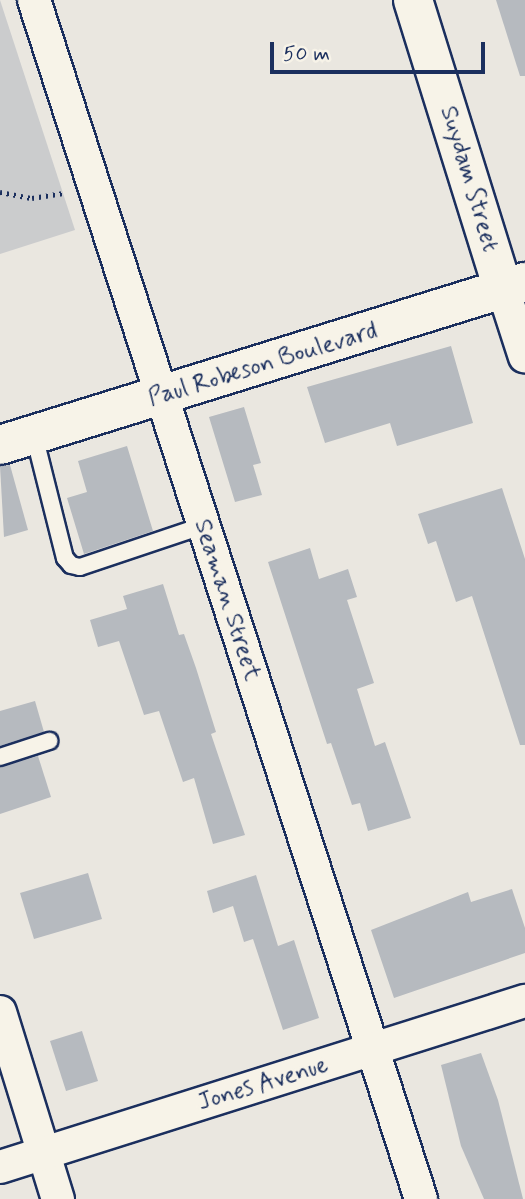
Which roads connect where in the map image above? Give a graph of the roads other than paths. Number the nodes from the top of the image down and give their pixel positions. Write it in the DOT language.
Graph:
graph roads {
  1 [pos="34,0"];
  2 [pos="413,0"];
  3 [pos="514,286"];
  4 [pos="525,357"];
  5 [pos="160,398"];
  6 [pos="17,440"];
  7 [pos="202,526"];
  8 [pos="49,741"];
  9 [pos="0,757"];
  10 [pos="525,1002"];
  11 [pos="0,1012"];
  12 [pos="376,1049"];
  13 [pos="44,1153"];
  14 [pos="0,1167"];
  15 [pos="58,1199"];
  16 [pos="421,1199"];
  1 -- 5 [label="street, Seaman Street"];
  2 -- 3 [label="street, Suydam Street"];
  3 -- 4 [label="street, Suydam Street"];
  3 -- 5 [label="street, Paul Robeson Boulevard"];
  5 -- 6 [label="street, Paul Robeson Boulevard"];
  5 -- 7 [label="street, Seaman Street"];
  6 -- 7 [label="lane"];
  7 -- 12 [label="street, Seaman Street"];
  8 -- 9 [label="lane"];
  10 -- 12 [label="street, Jones Avenue"];
  11 -- 13 [label="street"];
  12 -- 13 [label="street, Jones Avenue"];
  12 -- 16 [label="street, Seaman Street"];
  13 -- 14 [label="street, Jones Avenue"];
  13 -- 15 [label="street"];
}
